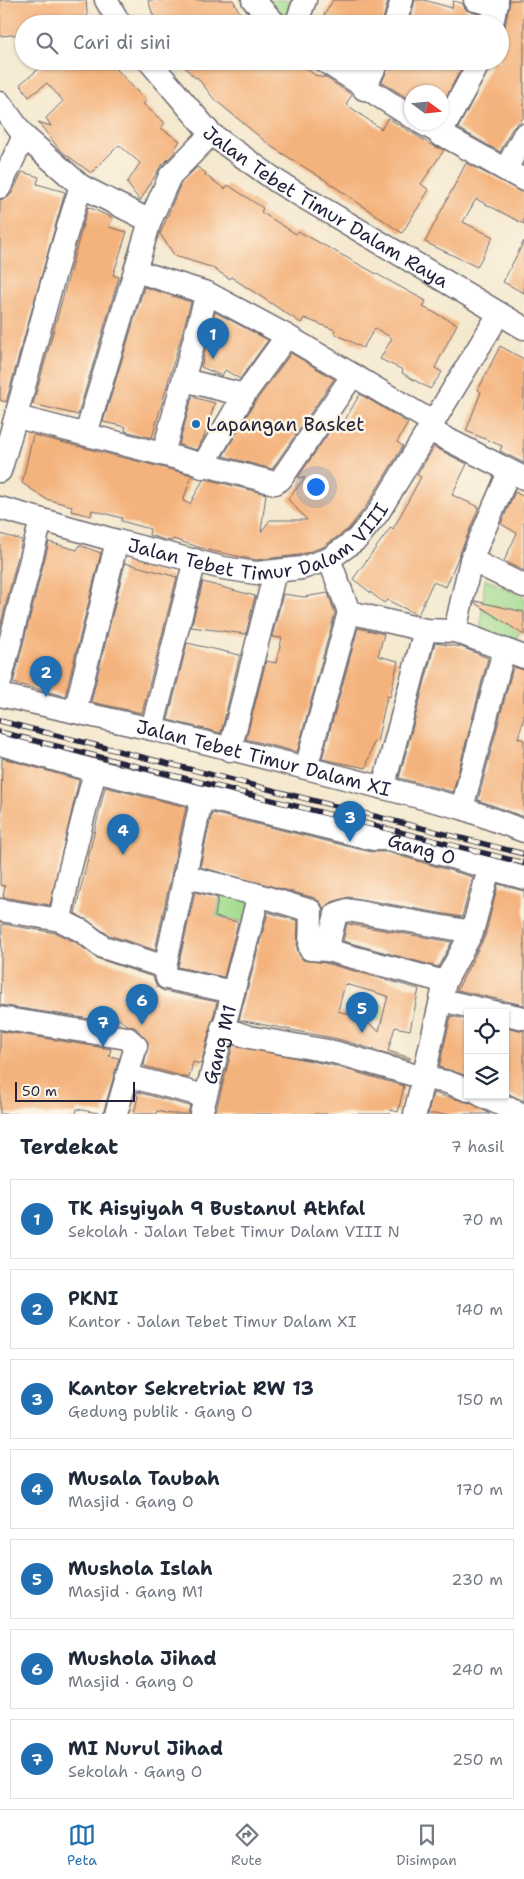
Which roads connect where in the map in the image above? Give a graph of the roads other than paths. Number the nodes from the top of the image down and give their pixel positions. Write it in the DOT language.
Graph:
graph roads {
  1 [pos="106,0"];
  2 [pos="253,0"];
  3 [pos="304,0"];
  4 [pos="402,0"];
  5 [pos="475,0"];
  6 [pos="495,10"];
  7 [pos="115,15"];
  8 [pos="267,15"];
  9 [pos="299,15"];
  10 [pos="398,15"];
  11 [pos="157,70"];
  12 [pos="337,70"];
  13 [pos="373,70"];
  14 [pos="475,70"];
  15 [pos="364,88"];
  16 [pos="0,102"];
  17 [pos="404,112"];
  18 [pos="433,130"];
  19 [pos="211,134"];
  20 [pos="440,134"];
  21 [pos="524,135"];
  22 [pos="24,136"];
  23 [pos="515,174"];
  24 [pos="0,186"];
  25 [pos="81,186"];
  26 [pos="150,221"];
  27 [pos="136,272"];
  28 [pos="208,293"];
  29 [pos="499,314"];
  30 [pos="524,328"];
  31 [pos="286,336"];
  32 [pos="353,375"];
  33 [pos="184,380"];
  34 [pos="244,395"];
  35 [pos="16,417"];
  36 [pos="431,426"];
  37 [pos="86,434"];
  38 [pos="163,454"];
  39 [pos="202,466"];
  40 [pos="0,471"];
  41 [pos="515,474"];
  42 [pos="0,508"];
  43 [pos="41,520"];
  44 [pos="117,541"];
  45 [pos="329,559"];
  46 [pos="195,560"];
  47 [pos="471,560"];
  48 [pos="275,572"];
  49 [pos="524,586"];
  50 [pos="349,612"];
  51 [pos="425,630"];
  52 [pos="455,632"];
  53 [pos="514,654"];
  54 [pos="0,682"];
  55 [pos="0,695"];
  56 [pos="76,712"];
  57 [pos="152,729"];
  58 [pos="0,744"];
  59 [pos="230,750"];
  60 [pos="306,768"];
  61 [pos="95,771"];
  62 [pos="383,788"];
  63 [pos="202,797"];
  64 [pos="462,808"];
  65 [pos="524,831"];
  66 [pos="489,869"];
  67 [pos="184,876"];
  68 [pos="524,878"];
  69 [pos="256,895"];
  70 [pos="0,910"];
  71 [pos="60,920"];
  72 [pos="472,932"];
  73 [pos="327,950"];
  74 [pos="166,973"];
  75 [pos="443,991"];
  76 [pos="234,992"];
  77 [pos="488,1009"];
  78 [pos="509,1015"];
  79 [pos="0,1018"];
  80 [pos="524,1018"];
  81 [pos="222,1028"];
  82 [pos="128,1076"];
  83 [pos="424,1078"];
  84 [pos="464,1088"];
  85 [pos="489,1099"];
  86 [pos="203,1105"];
  87 [pos="116,1114"];
  88 [pos="415,1114"];
  89 [pos="521,1114"];
  1 -- 7 [label="street"];
  2 -- 8 [label="street"];
  3 -- 9 [label="street"];
  4 -- 10 [label="street"];
  5 -- 6 [label="street"];
  11 -- 19 [label="street, Jalan Tebet Timur Dalam Raya"];
  12 -- 15 [label="street"];
  13 -- 15 [label="street"];
  14 -- 20 [label="street"];
  15 -- 17 [label="street"];
  16 -- 22 [label="street"];
  18 -- 20 [label="street"];
  19 -- 26 [label="street"];
  19 -- 29 [label="street, Jalan Tebet Timur Dalam Raya"];
  20 -- 23 [label="street"];
  21 -- 23 [label="street"];
  22 -- 24 [label="street"];
  22 -- 25 [label="street"];
  25 -- 26 [label="street"];
  25 -- 35 [label="street"];
  26 -- 27 [label="street"];
  27 -- 28 [label="street"];
  27 -- 37 [label="street"];
  28 -- 31 [label="street"];
  28 -- 33 [label="street"];
  29 -- 30 [label="street, Jalan Tebet Timur Dalam Raya"];
  29 -- 36 [label="street, Jalan Tebet Timur Dalam VIII"];
  31 -- 32 [label="street"];
  31 -- 34 [label="street"];
  32 -- 36 [label="street"];
  32 -- 39 [label="street"];
  33 -- 34 [label="street"];
  33 -- 38 [label="street"];
  34 -- 39 [label="street"];
  35 -- 37 [label="street"];
  35 -- 40 [label="street"];
  36 -- 41 [label="street"];
  36 -- 45 [label="street, Jalan Tebet Timur Dalam VIII"];
  37 -- 38 [label="street"];
  38 -- 39 [label="street"];
  41 -- 47 [label="street"];
  42 -- 43 [label="street, Jalan Tebet Timur Dalam VIII"];
  43 -- 44 [label="street, Jalan Tebet Timur Dalam VIII"];
  43 -- 54 [label="street"];
  44 -- 46 [label="street, Jalan Tebet Timur Dalam VIII"];
  44 -- 56 [label="street"];
  45 -- 48 [label="street, Jalan Tebet Timur Dalam VIII"];
  45 -- 50 [label="street"];
  46 -- 48 [label="street, Jalan Tebet Timur Dalam VIII"];
  46 -- 57 [label="street"];
  47 -- 49 [label="street"];
  47 -- 52 [label="street"];
  48 -- 59 [label="street"];
  50 -- 51 [label="street"];
  50 -- 60 [label="street"];
  51 -- 52 [label="street"];
  51 -- 62 [label="street"];
  52 -- 53 [label="street"];
  53 -- 64 [label="street"];
  55 -- 56 [label="street, Jalan Tebet Timur Dalam XI"];
  56 -- 57 [label="street, Jalan Tebet Timur Dalam XI"];
  57 -- 59 [label="street, Jalan Tebet Timur Dalam XI"];
  58 -- 61 [label="street, Gang O"];
  59 -- 60 [label="street, Jalan Tebet Timur Dalam XI"];
  60 -- 62 [label="street, Jalan Tebet Timur Dalam XI"];
  61 -- 63 [label="street, Gang O"];
  61 -- 71 [label="street"];
  62 -- 64 [label="street, Jalan Tebet Timur Dalam XI"];
  63 -- 66 [label="street, Gang O"];
  63 -- 67 [label="street"];
  64 -- 65 [label="street, Jalan Tebet Timur Dalam XI"];
  66 -- 68 [label="street, Gang O"];
  66 -- 72 [label="street"];
  67 -- 69 [label="street"];
  67 -- 74 [label="street"];
  69 -- 73 [label="street"];
  69 -- 76 [label="street"];
  70 -- 71 [label="street"];
  71 -- 74 [label="street"];
  72 -- 73 [label="street"];
  72 -- 75 [label="street"];
  73 -- 75 [label="street"];
  74 -- 76 [label="street"];
  75 -- 77 [label="street"];
  75 -- 83 [label="street"];
  76 -- 81 [label="street, Gang M1"];
  78 -- 80 [label="street"];
  79 -- 82 [label="street"];
  81 -- 83 [label="street"];
  81 -- 86 [label="street, Gang M1"];
  82 -- 86 [label="street, Gang M1"];
  82 -- 87 [label="street"];
  83 -- 84 [label="street"];
  83 -- 88 [label="street"];
  85 -- 89 [label="street"];
}
